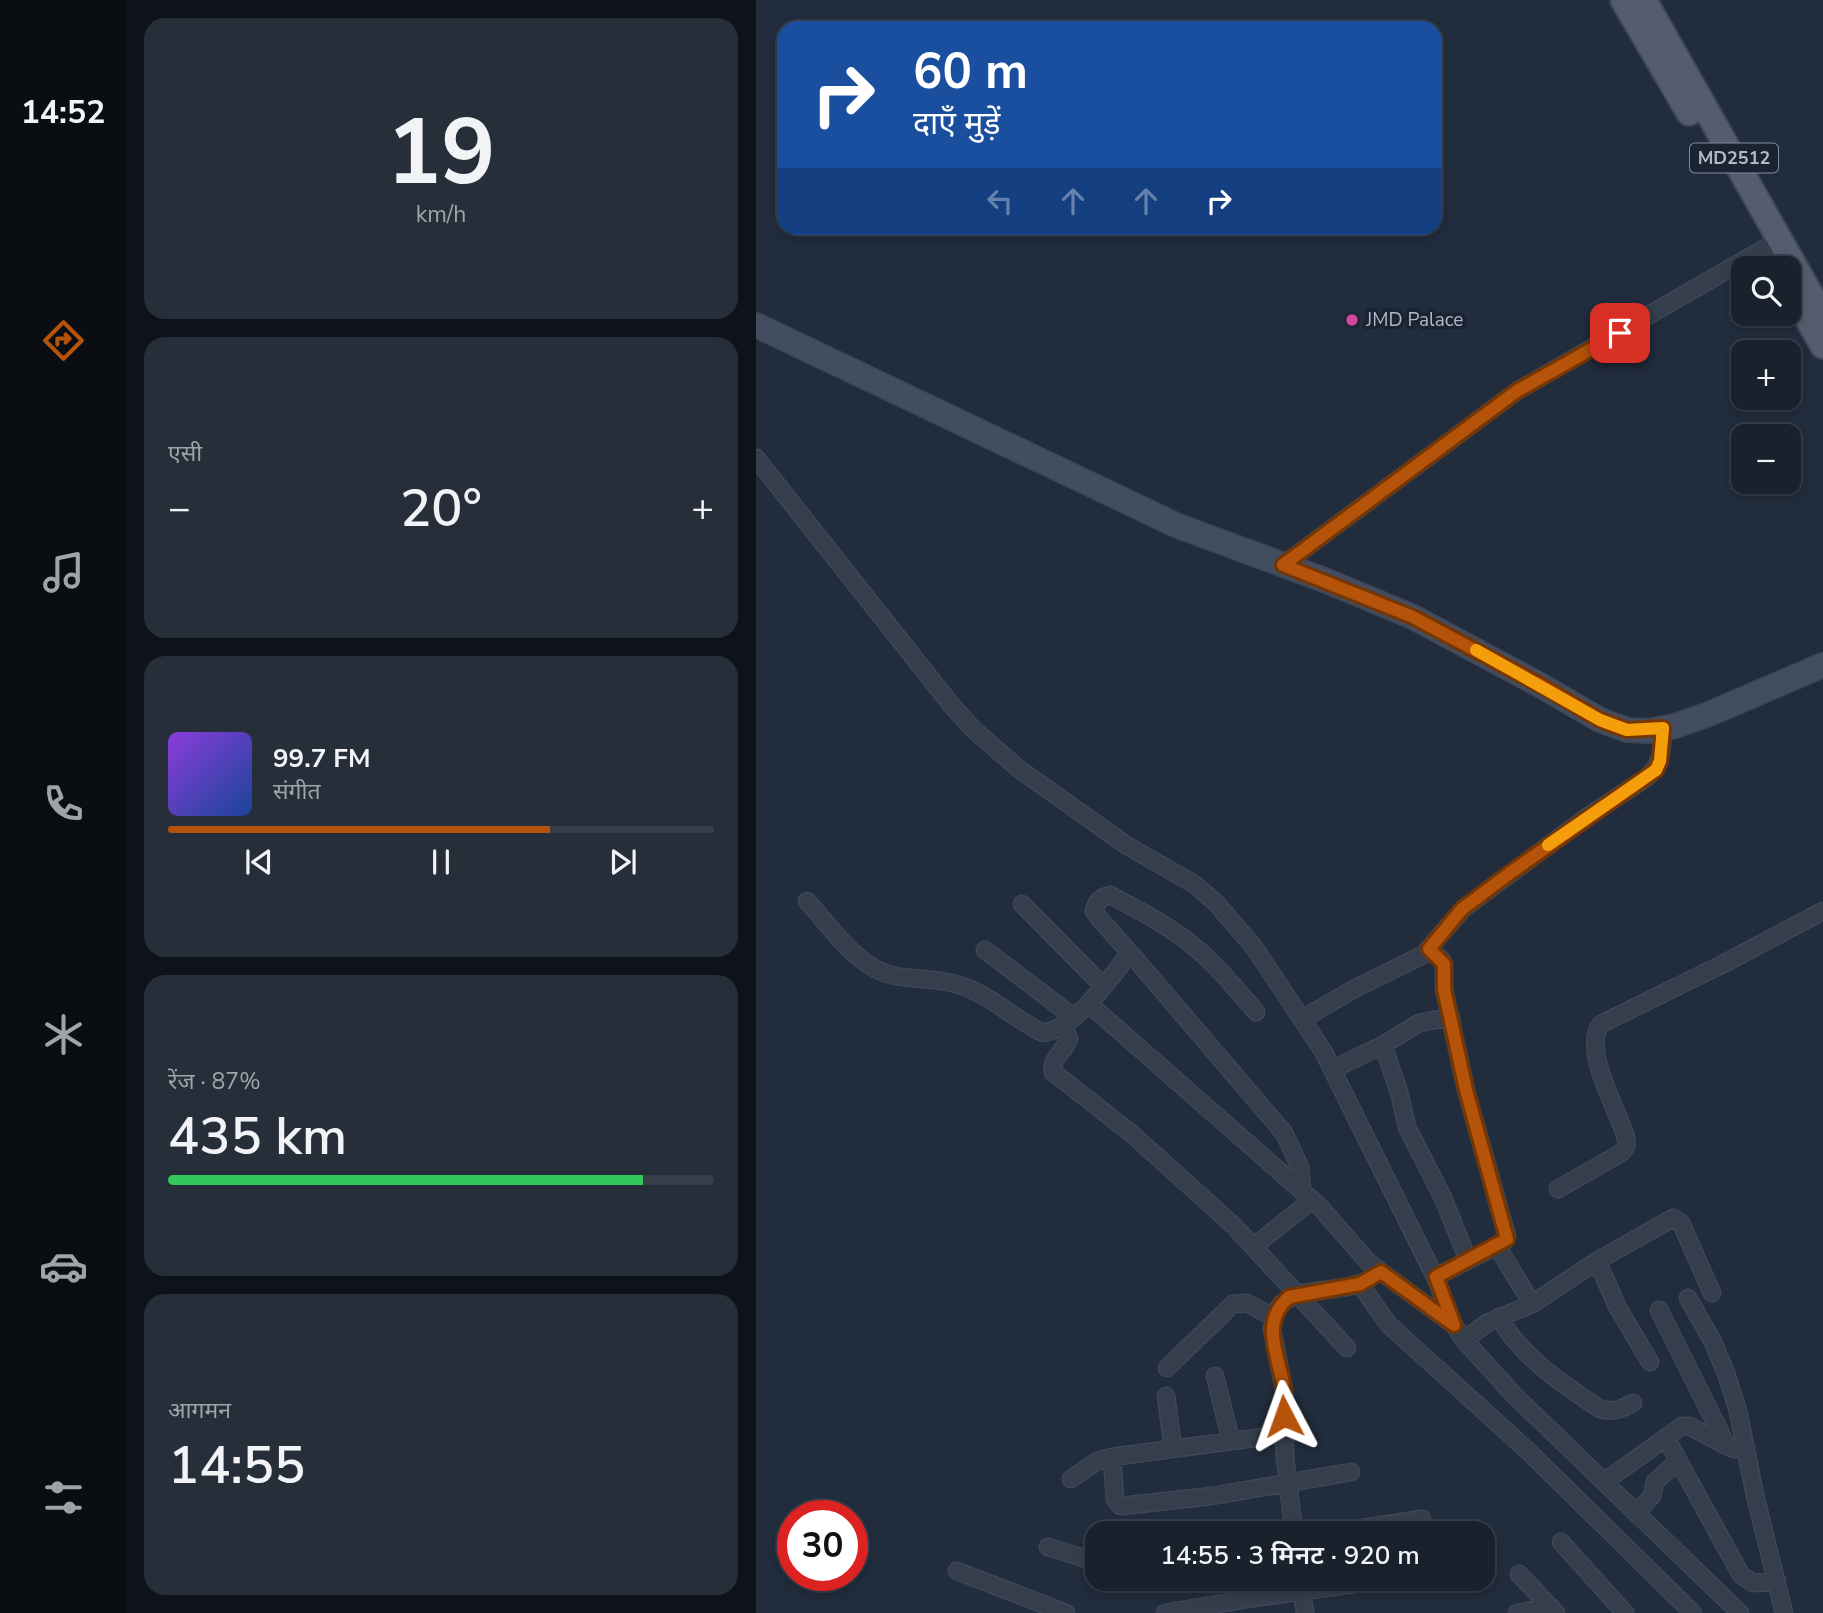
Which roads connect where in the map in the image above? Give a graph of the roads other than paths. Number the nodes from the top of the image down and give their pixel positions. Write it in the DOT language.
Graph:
graph roads {
  1 [pos="1623,0"];
  2 [pos="1644,0"];
  3 [pos="1772,256"];
  4 [pos="1731,279"];
  5 [pos="1801,308"];
  6 [pos="1823,316"];
  7 [pos="756,325"];
  8 [pos="1823,346"];
  9 [pos="756,458"];
  10 [pos="1283,565"];
  11 [pos="1823,665"];
  12 [pos="1663,728"];
  13 [pos="807,901"];
  14 [pos="1022,904"];
  15 [pos="1823,911"];
  16 [pos="985,950"];
  17 [pos="1130,953"];
  18 [pos="1436,955"];
  19 [pos="1103,986"];
  20 [pos="1088,1004"];
  21 [pos="1256,1012"];
  22 [pos="1451,1017"];
  23 [pos="1304,1018"];
  24 [pos="1067,1021"];
  25 [pos="1383,1045"];
  26 [pos="1333,1069"];
  27 [pos="1558,1189"];
  28 [pos="1307,1196"];
  29 [pos="1500,1244"];
  30 [pos="1253,1247"];
  31 [pos="1468,1259"];
  32 [pos="1597,1261"];
  33 [pos="1381,1272"];
  34 [pos="1436,1277"];
  35 [pos="1360,1284"];
  36 [pos="1712,1293"];
  37 [pos="1294,1294"];
  38 [pos="1688,1298"];
  39 [pos="1524,1308"];
  40 [pos="1659,1310"];
  41 [pos="1273,1317"];
  42 [pos="1499,1317"];
  43 [pos="1454,1325"];
  44 [pos="1464,1340"];
  45 [pos="1347,1348"];
  46 [pos="1650,1362"];
  47 [pos="1167,1368"];
  48 [pos="1215,1376"];
  49 [pos="1166,1396"];
  50 [pos="1633,1403"];
  51 [pos="1285,1434"];
  52 [pos="1666,1438"];
  53 [pos="1231,1441"];
  54 [pos="1727,1447"];
  55 [pos="1746,1447"];
  56 [pos="1173,1448"];
  57 [pos="1112,1457"];
  58 [pos="1678,1461"];
  59 [pos="1351,1472"];
  60 [pos="1071,1479"];
  61 [pos="1604,1482"];
  62 [pos="1288,1483"];
  63 [pos="1636,1513"];
  64 [pos="1422,1519"];
  65 [pos="1293,1521"];
  66 [pos="1409,1521"];
  67 [pos="1561,1542"];
  68 [pos="1048,1547"];
  69 [pos="1085,1558"];
  70 [pos="957,1571"];
  71 [pos="1519,1574"];
  72 [pos="1777,1581"];
  73 [pos="1272,1591"];
  74 [pos="1302,1591"];
  75 [pos="1554,1610"];
  76 [pos="1066,1613"];
  77 [pos="1165,1613"];
  78 [pos="1305,1613"];
  79 [pos="1517,1613"];
  80 [pos="1625,1613"];
  81 [pos="1693,1613"];
  82 [pos="1740,1613"];
  83 [pos="1784,1613"];
  1 -- 3 [label="main road, MD2512"];
  2 -- 6 [label="main road, MD2512"];
  4 -- 10 [label="street"];
  5 -- 8 [label="main road"];
  7 -- 10 [label="street"];
  9 -- 23 [label="street"];
  10 -- 12 [label="street"];
  11 -- 12 [label="street"];
  12 -- 18 [label="street"];
  13 -- 24 [label="street"];
  14 -- 19 [label="street"];
  15 -- 27 [label="street"];
  16 -- 24 [label="street"];
  17 -- 19 [label="street"];
  17 -- 21 [label="street"];
  17 -- 28 [label="street"];
  18 -- 22 [label="street"];
  18 -- 23 [label="street"];
  19 -- 20 [label="street"];
  20 -- 24 [label="street"];
  20 -- 28 [label="street"];
  22 -- 25 [label="street"];
  22 -- 29 [label="street"];
  23 -- 26 [label="street"];
  24 -- 30 [label="street"];
  25 -- 26 [label="street"];
  25 -- 31 [label="street"];
  26 -- 34 [label="street"];
  28 -- 30 [label="street"];
  28 -- 33 [label="street"];
  29 -- 31 [label="street"];
  29 -- 39 [label="street"];
  30 -- 37 [label="street"];
  31 -- 34 [label="street"];
  32 -- 36 [label="street"];
  32 -- 39 [label="street"];
  32 -- 46 [label="street"];
  33 -- 35 [label="street"];
  33 -- 43 [label="street"];
  34 -- 43 [label="street"];
  35 -- 37 [label="street"];
  35 -- 81 [label="street"];
  37 -- 41 [label="street"];
  37 -- 45 [label="street"];
  38 -- 55 [label="street"];
  39 -- 42 [label="street"];
  40 -- 54 [label="street"];
  41 -- 47 [label="street"];
  41 -- 51 [label="street"];
  42 -- 44 [label="street"];
  42 -- 50 [label="street"];
  43 -- 44 [label="street"];
  44 -- 61 [label="street"];
  48 -- 53 [label="street"];
  49 -- 56 [label="street"];
  51 -- 53 [label="street"];
  51 -- 62 [label="street"];
  52 -- 54 [label="street"];
  52 -- 58 [label="street"];
  52 -- 61 [label="street"];
  53 -- 56 [label="street"];
  54 -- 55 [label="street"];
  55 -- 72 [label="street"];
  56 -- 57 [label="street"];
  57 -- 60 [label="street"];
  57 -- 62 [label="street"];
  58 -- 63 [label="street"];
  58 -- 72 [label="street"];
  59 -- 62 [label="street"];
  61 -- 63 [label="street"];
  62 -- 65 [label="street"];
  63 -- 82 [label="street"];
  64 -- 66 [label="street"];
  67 -- 80 [label="street"];
  68 -- 69 [label="street"];
  70 -- 76 [label="street"];
  71 -- 75 [label="street"];
  72 -- 83 [label="street"];
  73 -- 77 [label="street"];
  74 -- 78 [label="street"];
  75 -- 79 [label="street"];
}
